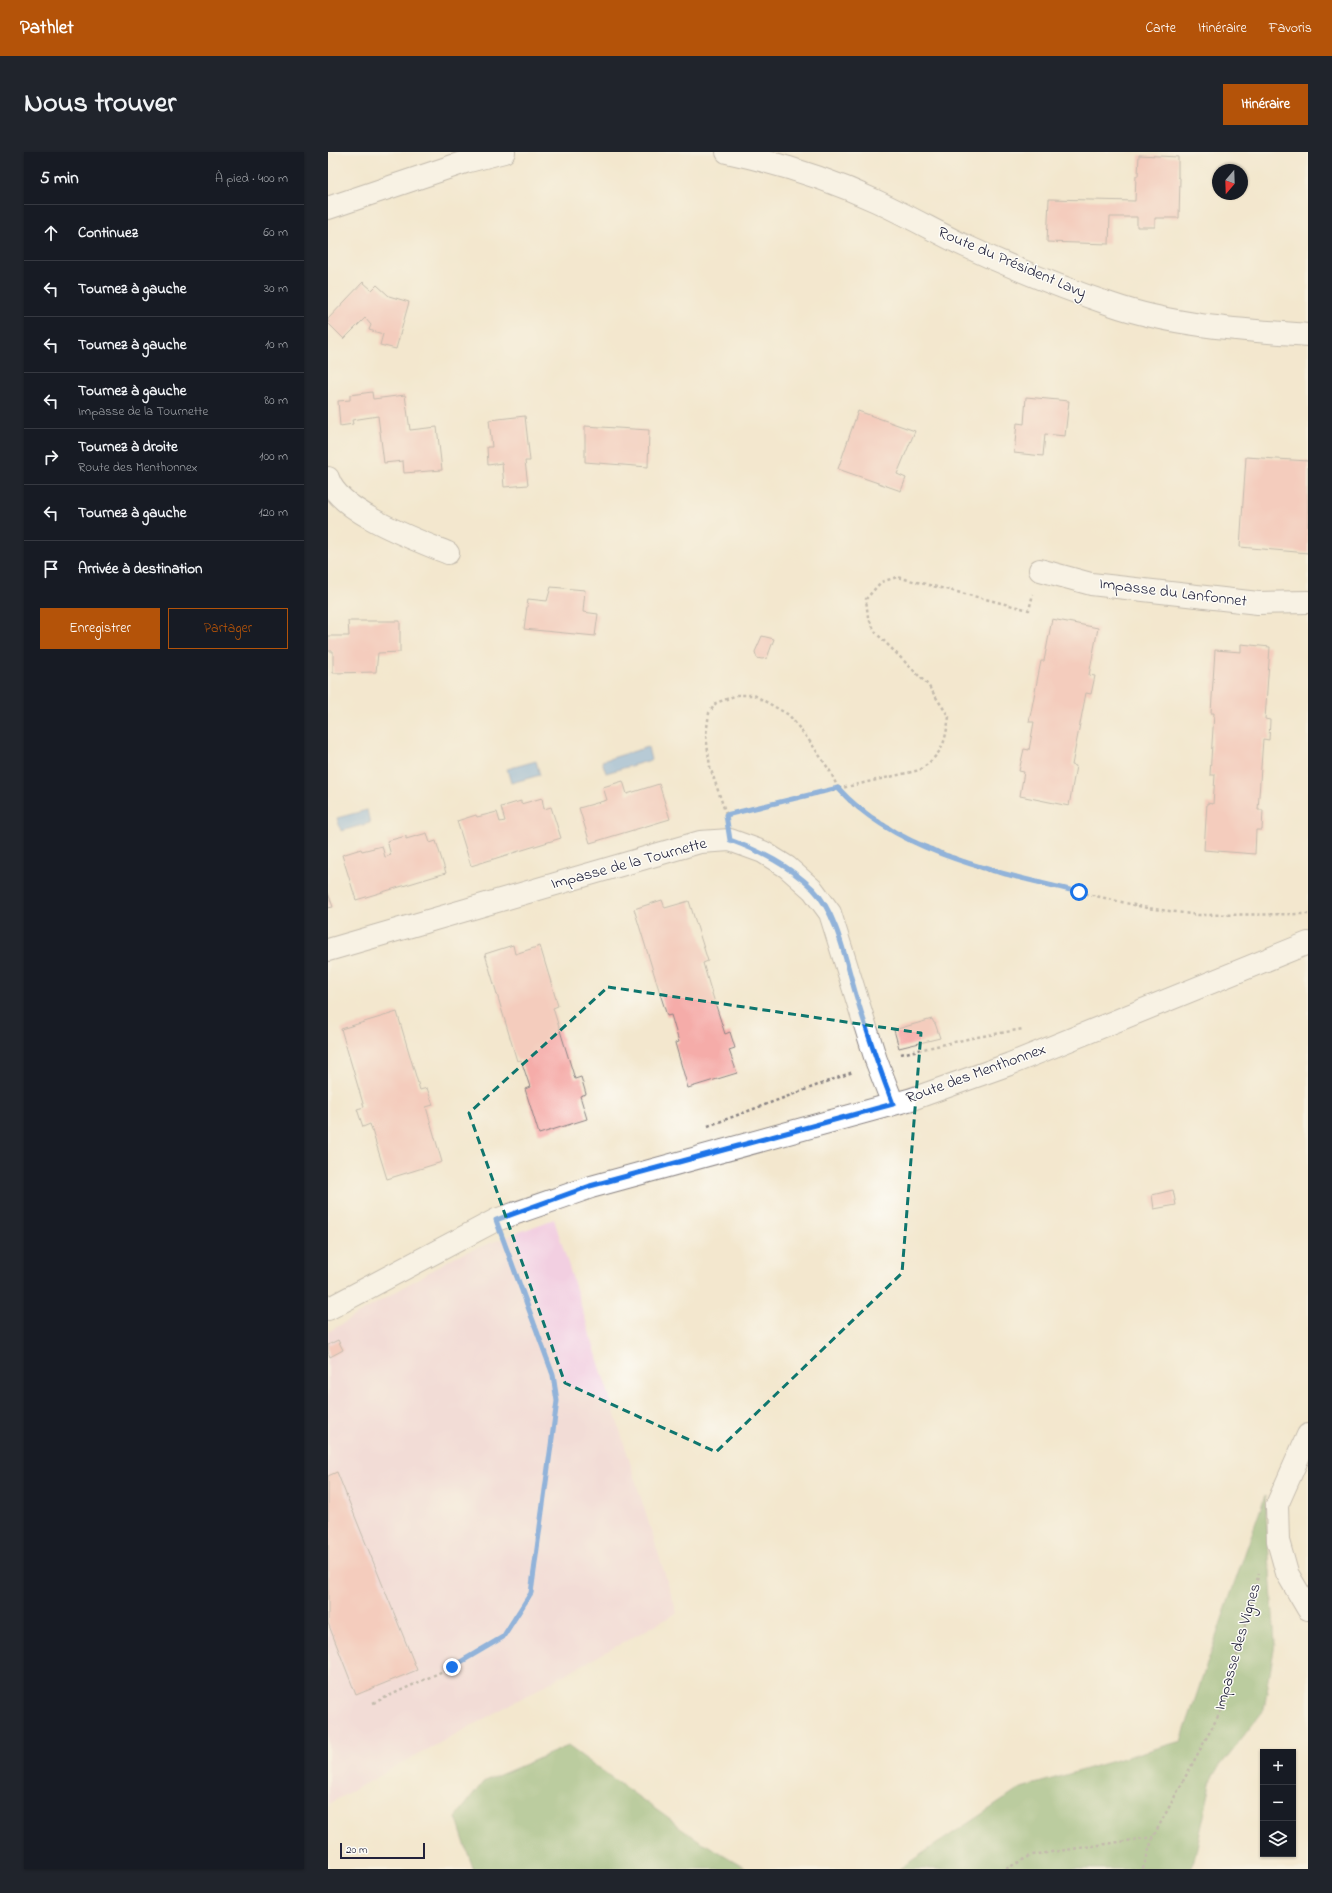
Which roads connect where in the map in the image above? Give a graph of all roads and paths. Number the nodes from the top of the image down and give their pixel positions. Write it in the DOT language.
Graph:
graph roads {
  1 [pos="504,152"];
  2 [pos="727,152"];
  3 [pos="464,157"];
  4 [pos="328,208"];
  5 [pos="1308,335"];
  6 [pos="328,478"];
  7 [pos="448,553"];
  8 [pos="1040,570"];
  9 [pos="1308,602"];
  10 [pos="838,788"];
  11 [pos="726,815"];
  12 [pos="730,840"];
  13 [pos="1308,914"];
  14 [pos="1308,943"];
  15 [pos="328,950"];
  16 [pos="1025,1029"];
  17 [pos="876,1060"];
  18 [pos="893,1104"];
  19 [pos="707,1127"];
  20 [pos="496,1220"];
  21 [pos="328,1309"];
  22 [pos="1308,1435"];
  23 [pos="1259,1572"];
  24 [pos="1308,1609"];
  25 [pos="373,1703"];
  26 [pos="1153,1837"];
  27 [pos="1006,1869"];
  28 [pos="1143,1869"];
  1 -- 3 [label="street"];
  2 -- 5 [label="street, Route du Président Lavy"];
  3 -- 4 [label="street"];
  6 -- 7 [label="street"];
  8 -- 9 [label="street, Impasse du Lanfonnet"];
  8 -- 10 [label="path"];
  10 -- 11 [label="path"];
  10 -- 11 [label="path"];
  10 -- 13 [label="path"];
  11 -- 12 [label="path"];
  12 -- 15 [label="street, Impasse de la Tournette"];
  12 -- 17 [label="street, Impasse de la Tournette"];
  14 -- 18 [label="street, Route des Menthonnex"];
  16 -- 17 [label="path"];
  17 -- 18 [label="street, Impasse de la Tournette"];
  17 -- 19 [label="path"];
  18 -- 20 [label="street, Route des Menthonnex"];
  20 -- 21 [label="street, Route des Menthonnex"];
  20 -- 25 [label="path"];
  22 -- 24 [label="street"];
  23 -- 26 [label="path, Impasse des Vignes"];
  26 -- 27 [label="path"];
  26 -- 28 [label="path, Impasse des Vignes"];
}
